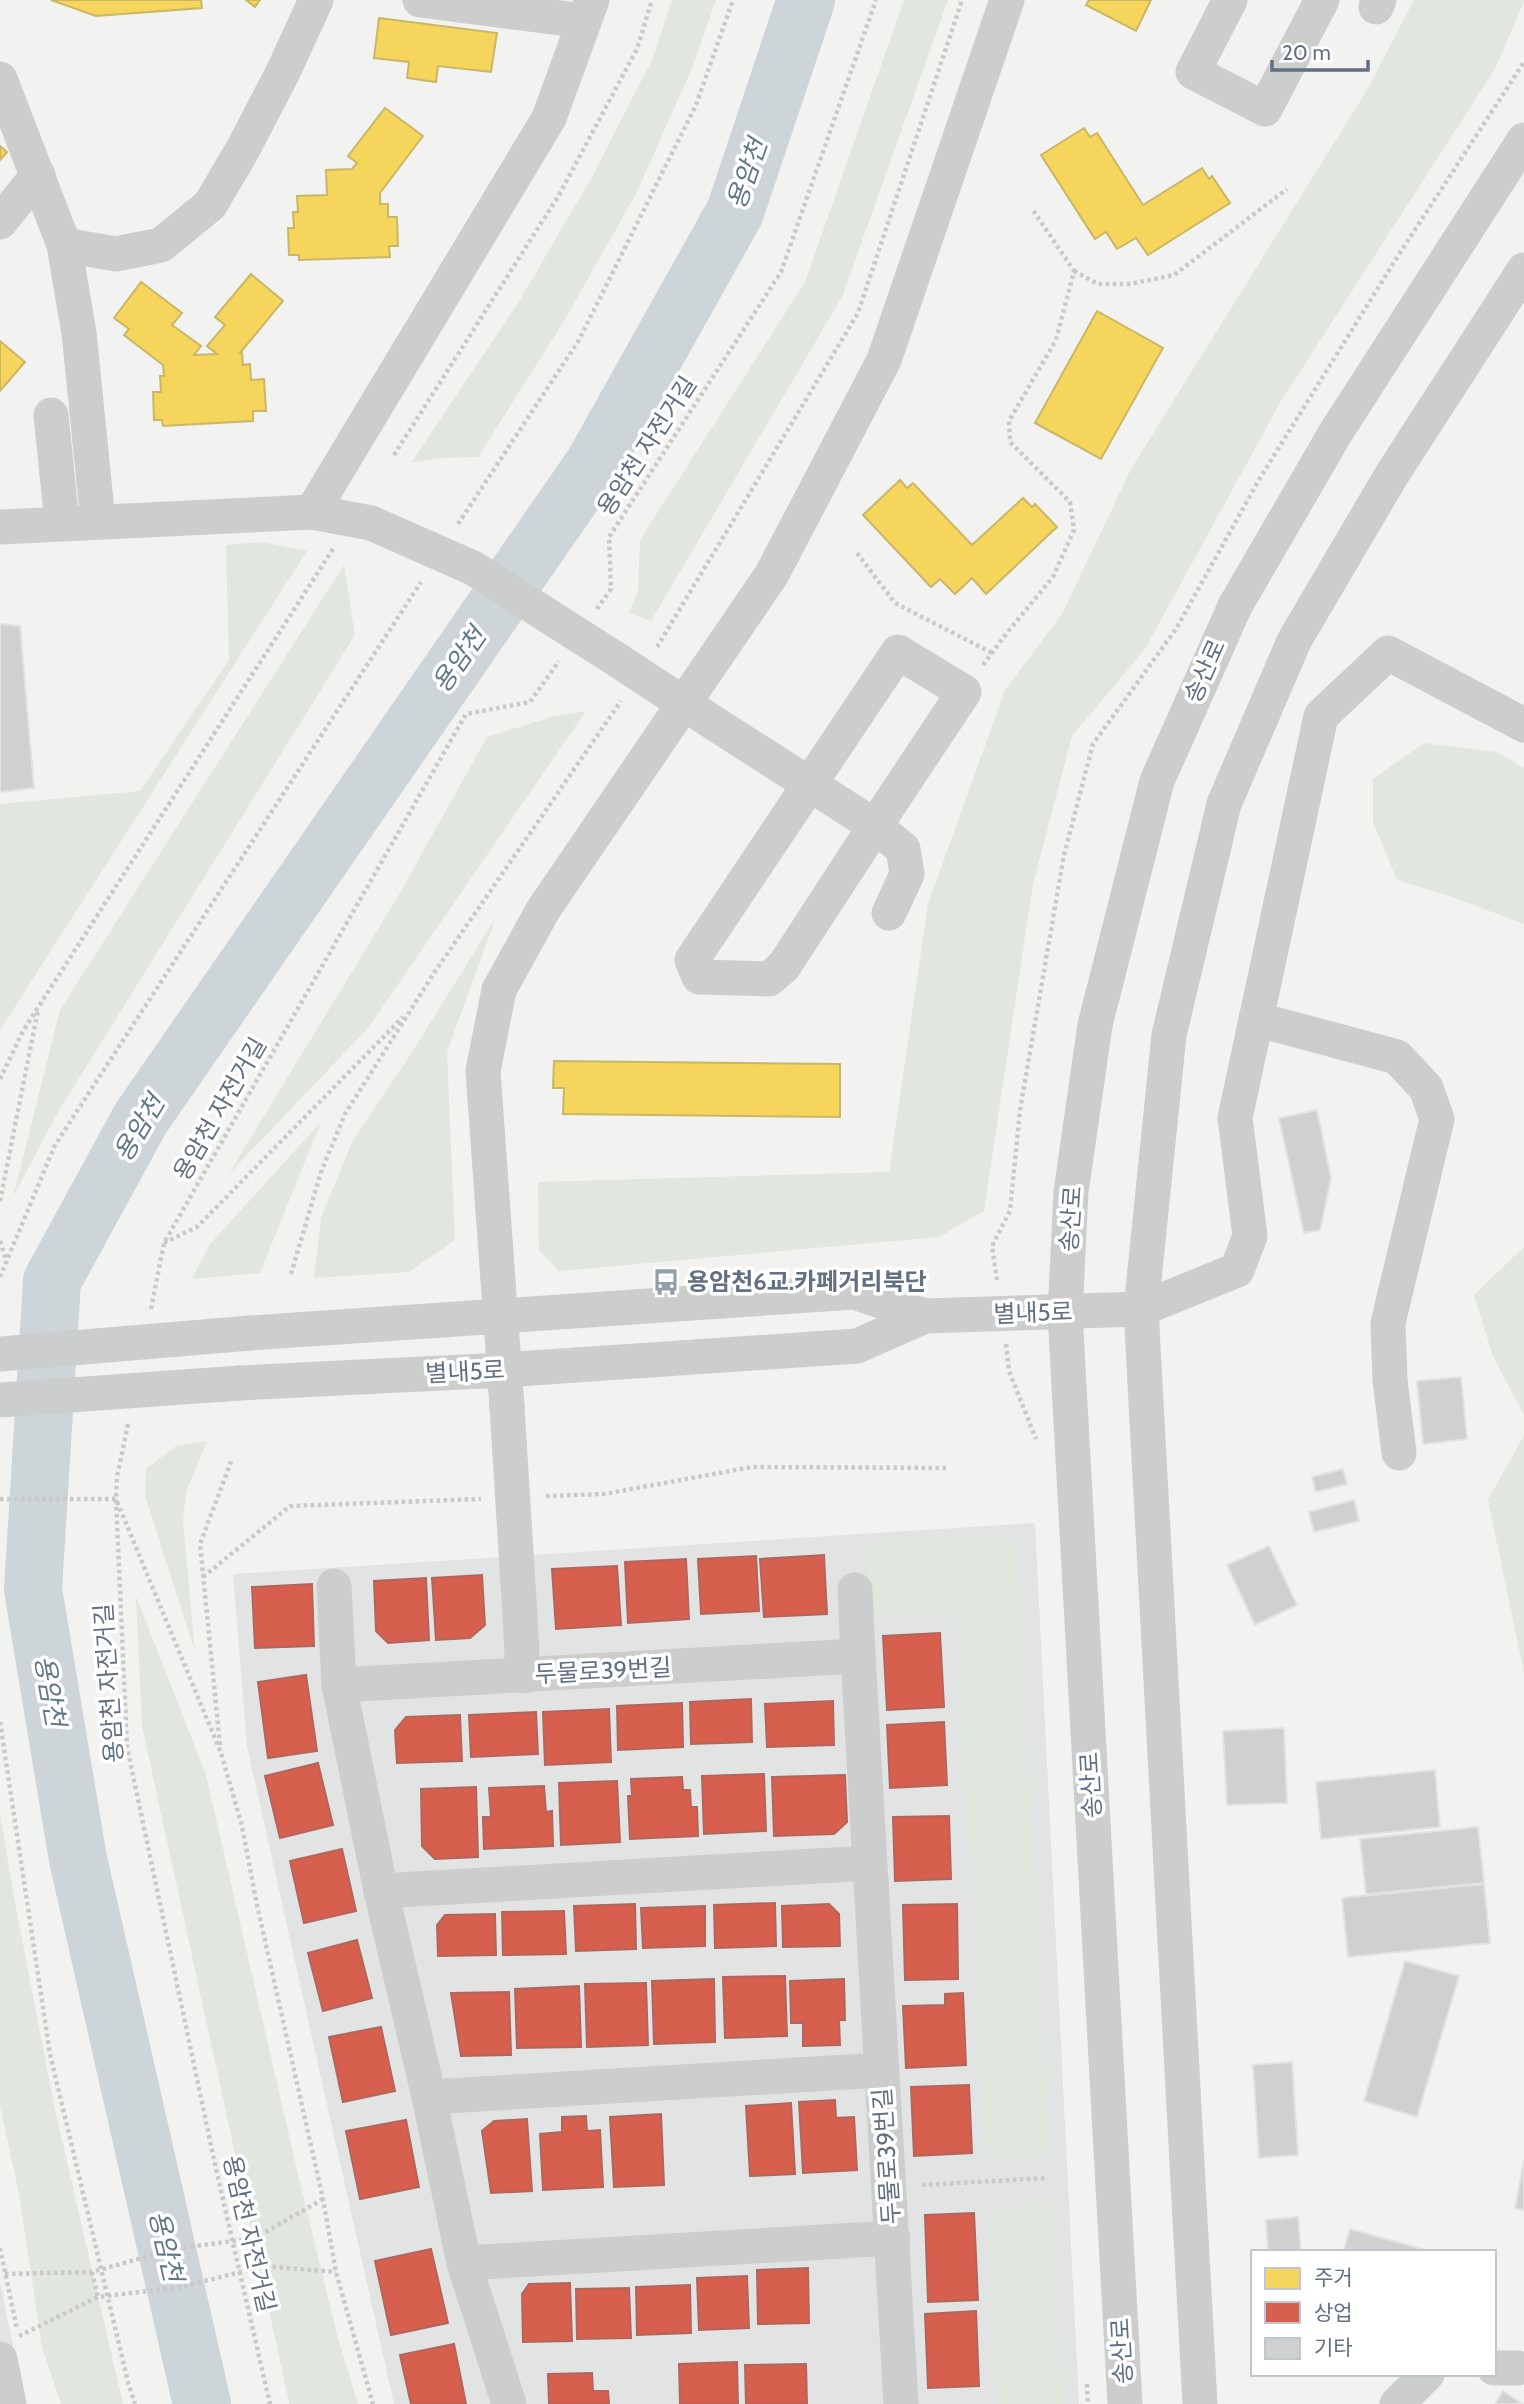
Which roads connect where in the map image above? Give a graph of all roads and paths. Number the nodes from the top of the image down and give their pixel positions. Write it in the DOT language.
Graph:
graph roads {
  1 [pos="316,0"];
  2 [pos="420,0"];
  3 [pos="652,0"];
  4 [pos="733,0"];
  5 [pos="876,0"];
  6 [pos="1007,0"];
  7 [pos="1230,0"];
  8 [pos="1322,0"];
  9 [pos="588,10"];
  10 [pos="0,79"];
  11 [pos="1524,140"];
  12 [pos="38,175"];
  13 [pos="1287,189"];
  14 [pos="1033,210"];
  15 [pos="0,222"];
  16 [pos="64,245"];
  17 [pos="1524,270"];
  18 [pos="1074,271"];
  19 [pos="51,415"];
  20 [pos="394,455"];
  21 [pos="312,512"];
  22 [pos="99,521"];
  23 [pos="62,523"];
  24 [pos="457,526"];
  25 [pos="0,527"];
  26 [pos="334,547"];
  27 [pos="857,554"];
  28 [pos="427,573"];
  29 [pos="595,612"];
  30 [pos="992,653"];
  31 [pos="562,657"];
  32 [pos="964,692"];
  33 [pos="682,704"];
  34 [pos="1524,725"];
  35 [pos="810,785"];
  36 [pos="875,826"];
  37 [pos="889,914"];
  38 [pos="39,1006"];
  39 [pos="411,1009"];
  40 [pos="1256,1019"];
  41 [pos="0,1079"];
  42 [pos="0,1201"];
  43 [pos="0,1241"];
  44 [pos="164,1243"];
  45 [pos="7,1261"];
  46 [pos="0,1277"];
  47 [pos="1141,1309"];
  48 [pos="1065,1313"];
  49 [pos="925,1316"];
  50 [pos="500,1317"];
  51 [pos="148,1321"];
  52 [pos="0,1354"];
  53 [pos="503,1370"];
  54 [pos="0,1400"];
  55 [pos="130,1412"];
  56 [pos="1399,1453"];
  57 [pos="232,1459"];
  58 [pos="948,1468"];
  59 [pos="536,1497"];
  60 [pos="495,1498"];
  61 [pos="0,1499"];
  62 [pos="116,1499"];
  63 [pos="203,1577"];
  64 [pos="334,1586"];
  65 [pos="855,1590"];
  66 [pos="858,1656"];
  67 [pos="523,1676"];
  68 [pos="338,1685"];
  69 [pos="0,1722"];
  70 [pos="221,1753"];
  71 [pos="869,1863"];
  72 [pos="381,1891"];
  73 [pos="881,2070"];
  74 [pos="429,2097"];
  75 [pos="1048,2178"];
  76 [pos="890,2187"];
  77 [pos="323,2199"];
  78 [pos="255,2238"];
  79 [pos="893,2238"];
  80 [pos="0,2248"];
  81 [pos="464,2263"];
  82 [pos="263,2266"];
  83 [pos="92,2272"];
  84 [pos="335,2272"];
  85 [pos="5,2274"];
  86 [pos="99,2297"];
  87 [pos="13,2348"];
  88 [pos="1425,2376"];
  89 [pos="9,2404"];
  90 [pos="135,2404"];
  91 [pos="270,2404"];
  92 [pos="373,2404"];
  93 [pos="509,2404"];
  94 [pos="901,2404"];
  95 [pos="1125,2404"];
  96 [pos="1200,2404"];
  97 [pos="1397,2404"];
  1 -- 16 [label="street"];
  2 -- 9 [label="street"];
  3 -- 20 [label="path"];
  4 -- 24 [label="path"];
  5 -- 29 [label="path, 용암천 자전거길"];
  6 -- 33 [label="street"];
  7 -- 8 [label="street"];
  9 -- 21 [label="street"];
  10 -- 12 [label="street"];
  11 -- 48 [label="street, 송산로"];
  12 -- 15 [label="street"];
  12 -- 16 [label="street"];
  13 -- 18 [label="path"];
  14 -- 18 [label="path"];
  16 -- 22 [label="street"];
  17 -- 47 [label="street"];
  18 -- 30 [label="path"];
  19 -- 23 [label="street"];
  21 -- 22 [label="street"];
  21 -- 33 [label="street, bridge"];
  22 -- 23 [label="street"];
  23 -- 25 [label="street"];
  26 -- 38 [label="path"];
  27 -- 30 [label="path"];
  28 -- 45 [label="path"];
  30 -- 32 [label="path"];
  31 -- 44 [label="path, 용암천 자전거길"];
  32 -- 35 [label="street"];
  32 -- 36 [label="street"];
  33 -- 35 [label="street"];
  33 -- 50 [label="street"];
  34 -- 40 [label="street, 별내5로"];
  35 -- 36 [label="street"];
  35 -- 36 [label="street"];
  36 -- 37 [label="street"];
  38 -- 41 [label="path"];
  38 -- 42 [label="path"];
  39 -- 44 [label="path"];
  40 -- 47 [label="street, 별내5로"];
  40 -- 56 [label="street"];
  43 -- 45 [label="path"];
  44 -- 51 [label="path, 용암천 자전거길"];
  45 -- 46 [label="path"];
  47 -- 48 [label="street, 별내5로"];
  47 -- 96 [label="street"];
  48 -- 49 [label="street, 별내5로"];
  48 -- 95 [label="street, 송산로"];
  49 -- 50 [label="street, 별내5로"];
  49 -- 53 [label="street, 별내5로"];
  50 -- 52 [label="street, 별내5로, bridge"];
  50 -- 53 [label="street"];
  53 -- 54 [label="street, 별내5로, bridge"];
  53 -- 67 [label="street, bridge"];
  55 -- 62 [label="path, 용암천 자전거길"];
  57 -- 63 [label="path"];
  58 -- 59 [label="path"];
  60 -- 63 [label="path"];
  61 -- 62 [label="path"];
  62 -- 70 [label="path"];
  62 -- 91 [label="path, 용암천 자전거길"];
  63 -- 70 [label="path"];
  64 -- 68 [label="street"];
  65 -- 66 [label="street"];
  66 -- 67 [label="street, 두물로39번길"];
  66 -- 71 [label="street, 두물로39번길"];
  67 -- 68 [label="street, 두물로39번길"];
  68 -- 72 [label="street"];
  69 -- 90 [label="path"];
  70 -- 77 [label="path"];
  71 -- 72 [label="street"];
  71 -- 73 [label="street, 두물로39번길"];
  72 -- 74 [label="street"];
  73 -- 74 [label="street"];
  73 -- 76 [label="street, 두물로39번길"];
  74 -- 81 [label="street"];
  75 -- 76 [label="path"];
  76 -- 79 [label="street, 두물로39번길"];
  77 -- 78 [label="path, bridge"];
  77 -- 84 [label="path"];
  78 -- 82 [label="path"];
  78 -- 83 [label="path, bridge"];
  79 -- 81 [label="street"];
  79 -- 94 [label="street, 두물로39번길"];
  80 -- 85 [label="path"];
  81 -- 93 [label="street"];
  82 -- 84 [label="path, bridge"];
  82 -- 86 [label="path, bridge"];
  83 -- 85 [label="path, bridge"];
  83 -- 86 [label="path"];
  84 -- 92 [label="path"];
  85 -- 87 [label="path"];
  86 -- 87 [label="path, bridge"];
  87 -- 89 [label="street"];
  88 -- 97 [label="street"];
}
